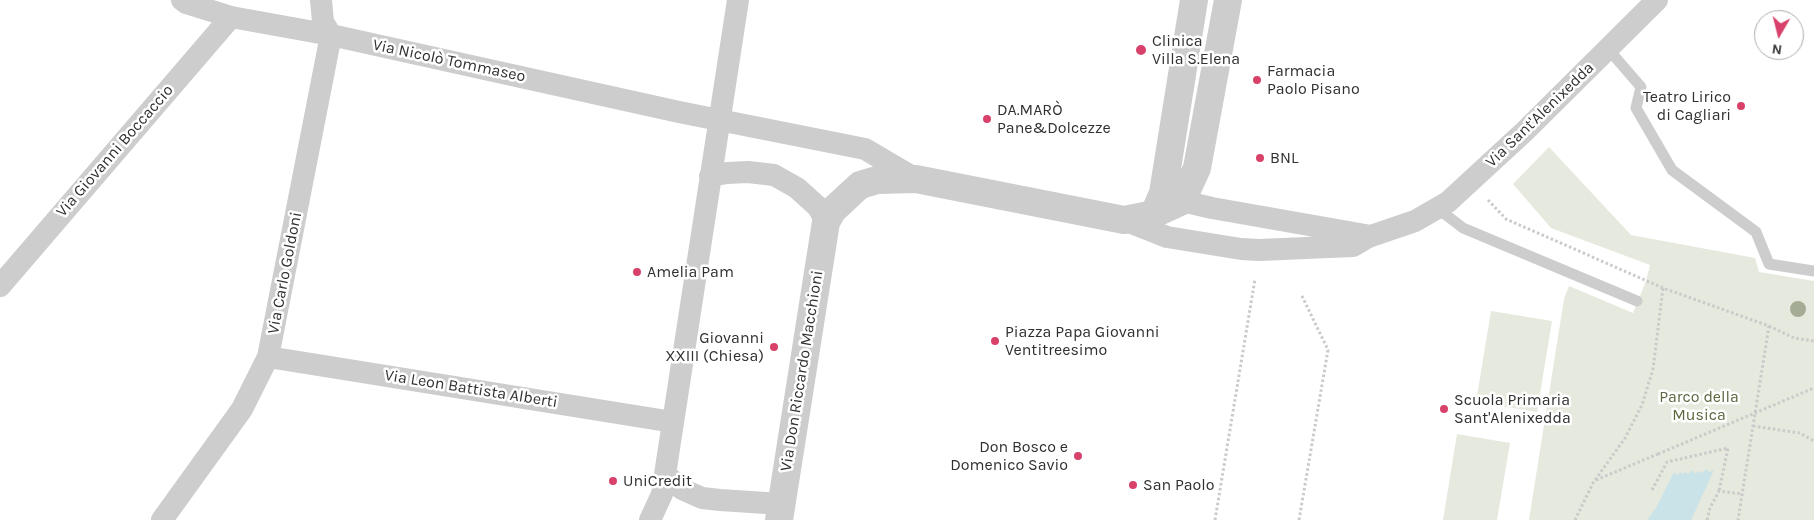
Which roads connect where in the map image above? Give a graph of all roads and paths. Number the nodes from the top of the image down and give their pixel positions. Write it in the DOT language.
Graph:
graph roads {
  1 [pos="182,0"];
  2 [pos="321,0"];
  3 [pos="738,0"];
  4 [pos="1194,0"];
  5 [pos="1228,0"];
  6 [pos="1657,0"];
  7 [pos="231,17"];
  8 [pos="331,35"];
  9 [pos="1609,50"];
  10 [pos="718,119"];
  11 [pos="710,176"];
  12 [pos="916,179"];
  13 [pos="1182,200"];
  14 [pos="1488,200"];
  15 [pos="1437,208"];
  16 [pos="1154,214"];
  17 [pos="1124,220"];
  18 [pos="826,222"];
  19 [pos="1371,236"];
  20 [pos="1814,271"];
  21 [pos="1255,279"];
  22 [pos="0,286"];
  23 [pos="1663,288"];
  24 [pos="1301,294"];
  25 [pos="1638,301"];
  26 [pos="1769,326"];
  27 [pos="1814,341"];
  28 [pos="268,357"];
  29 [pos="1814,388"];
  30 [pos="673,422"];
  31 [pos="1753,426"];
  32 [pos="1814,441"];
  33 [pos="665,474"];
  34 [pos="1595,480"];
  35 [pos="1652,490"];
  36 [pos="1719,491"];
  37 [pos="1742,494"];
  38 [pos="780,512"];
  39 [pos="162,520"];
  40 [pos="650,520"];
  41 [pos="1215,520"];
  42 [pos="1300,520"];
  43 [pos="1575,520"];
  44 [pos="1706,520"];
  45 [pos="1738,520"];
  1 -- 7 [label="street, Via Nicolò Tommaseo"];
  2 -- 8 [label="street"];
  3 -- 10 [label="street"];
  4 -- 16 [label="street"];
  5 -- 13 [label="street"];
  6 -- 9 [label="street, Via Sant'Alenixedda"];
  7 -- 8 [label="street, Via Nicolò Tommaseo"];
  7 -- 22 [label="street, Via Giovanni Boccaccio"];
  8 -- 10 [label="street, Via Nicolò Tommaseo"];
  8 -- 28 [label="street, Via Carlo Goldoni"];
  9 -- 15 [label="street, Via Sant'Alenixedda"];
  9 -- 20 [label="lane"];
  10 -- 11 [label="street"];
  10 -- 12 [label="street"];
  11 -- 18 [label="street"];
  11 -- 30 [label="street"];
  12 -- 17 [label="street"];
  12 -- 18 [label="street"];
  13 -- 16 [label="street"];
  13 -- 19 [label="street"];
  14 -- 23 [label="path"];
  15 -- 19 [label="street, Via Sant'Alenixedda"];
  15 -- 25 [label="lane"];
  16 -- 17 [label="street"];
  17 -- 19 [label="street, Via Sant'Alenixedda"];
  18 -- 38 [label="street, Via Don Riccardo Macchioni"];
  21 -- 41 [label="path"];
  23 -- 26 [label="path"];
  23 -- 34 [label="path"];
  24 -- 42 [label="path"];
  26 -- 27 [label="path"];
  26 -- 31 [label="path"];
  28 -- 30 [label="street, Via Leon Battista Alberti"];
  28 -- 39 [label="street, Via Carlo Goldoni"];
  29 -- 34 [label="path, bridge"];
  30 -- 33 [label="street"];
  31 -- 32 [label="path"];
  31 -- 37 [label="path"];
  33 -- 38 [label="street"];
  33 -- 40 [label="street"];
  34 -- 43 [label="path"];
  35 -- 36 [label="path"];
  36 -- 37 [label="path"];
  36 -- 44 [label="path"];
  37 -- 45 [label="path"];
}
